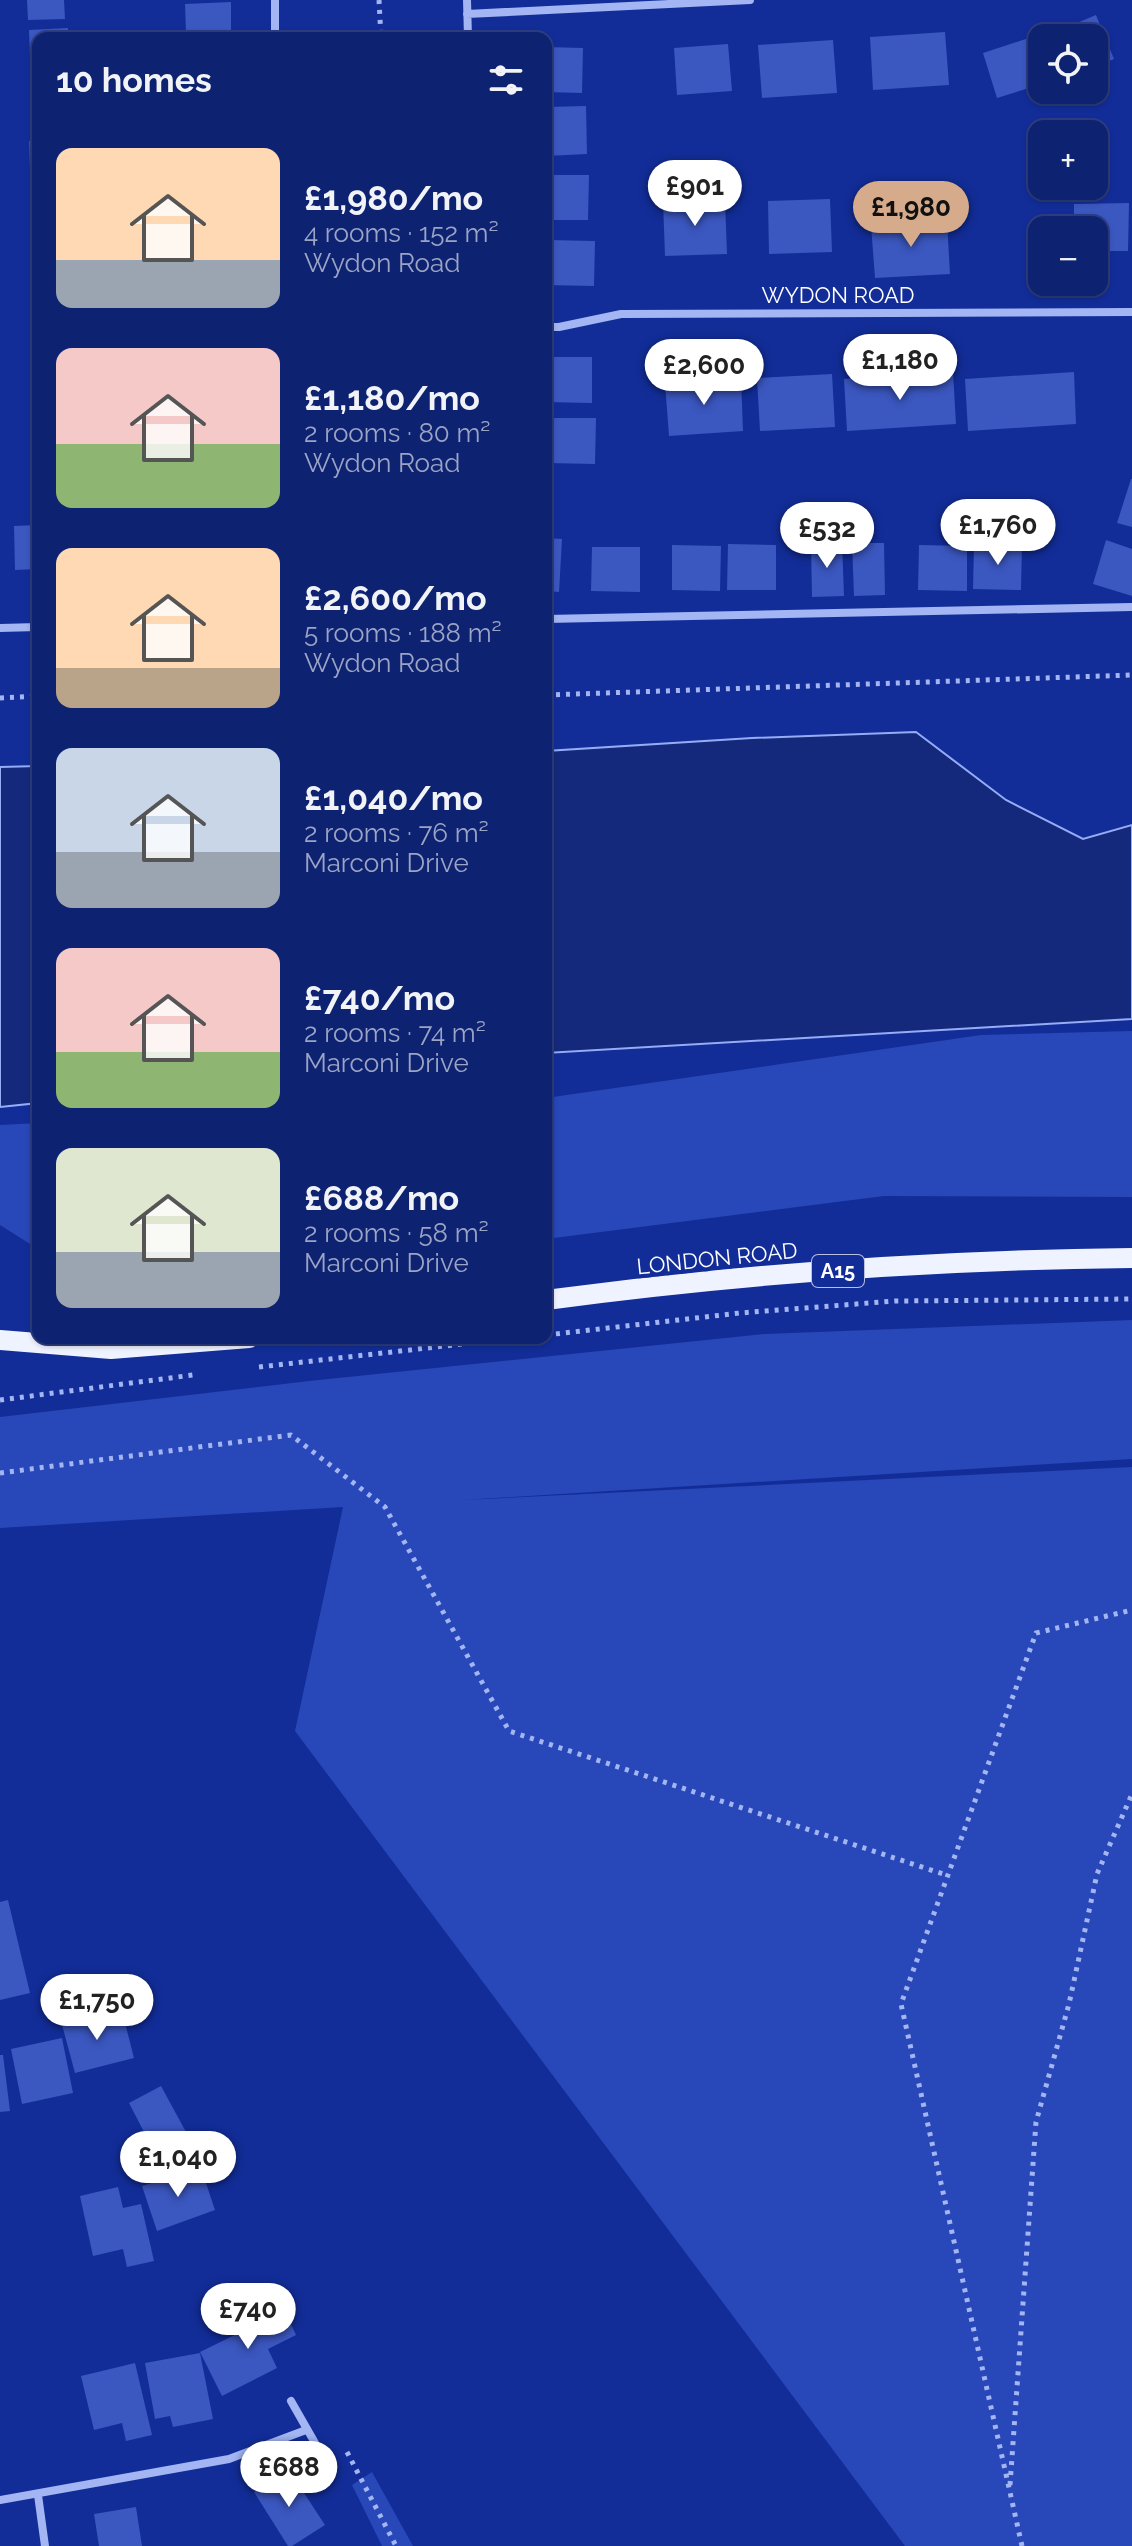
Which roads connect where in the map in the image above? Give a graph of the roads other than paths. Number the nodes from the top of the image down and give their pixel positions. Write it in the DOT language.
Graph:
graph roads {
  1 [pos="275,0"];
  2 [pos="467,0"];
  3 [pos="750,0"];
  4 [pos="467,14"];
  5 [pos="275,32"];
  6 [pos="468,32"];
  7 [pos="1132,312"];
  8 [pos="552,327"];
  9 [pos="1132,607"];
  10 [pos="552,619"];
  11 [pos="32,627"];
  12 [pos="0,628"];
  13 [pos="1132,1258"];
  14 [pos="552,1299"];
  15 [pos="0,1340"];
  16 [pos="32,1343"];
  17 [pos="49,1344"];
  18 [pos="174,1344"];
  19 [pos="291,2401"];
  20 [pos="306,2430"];
  21 [pos="323,2457"];
  22 [pos="38,2495"];
  23 [pos="0,2500"];
  24 [pos="45,2546"];
  1 -- 5 [label="street"];
  2 -- 4 [label="street"];
  3 -- 4 [label="street"];
  4 -- 6 [label="street"];
  7 -- 8 [label="street, WYDON ROAD"];
  9 -- 10 [label="street"];
  11 -- 12 [label="street"];
  13 -- 14 [label="main road, LONDON ROAD / A15"];
  15 -- 16 [label="main road"];
  17 -- 18 [label="main road"];
  19 -- 20 [label="street"];
  20 -- 21 [label="street"];
  20 -- 22 [label="street"];
  22 -- 23 [label="street"];
  22 -- 24 [label="street"];
}
